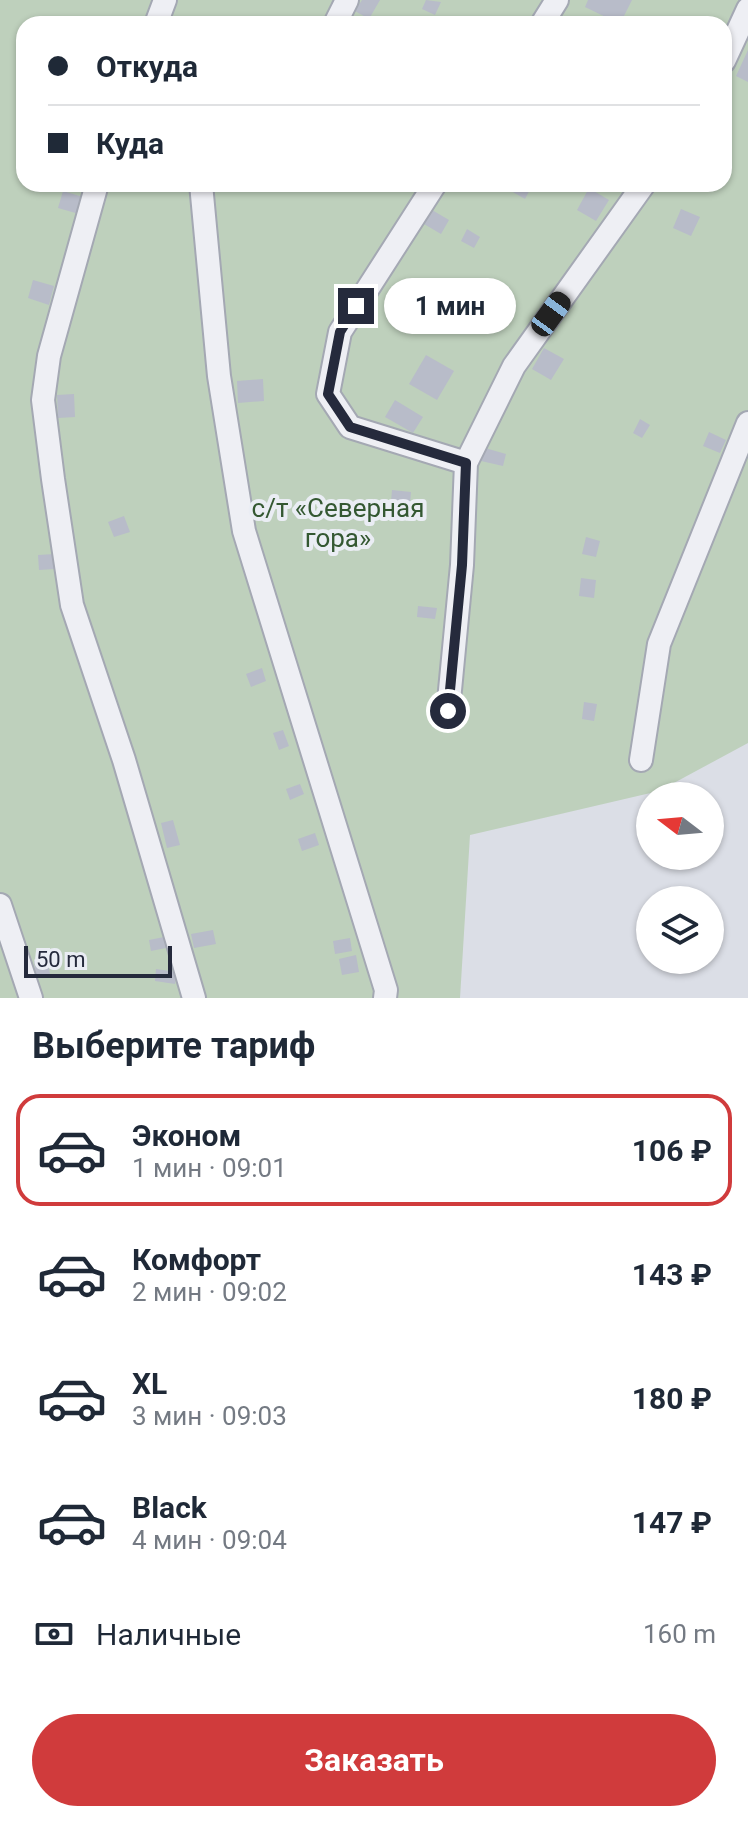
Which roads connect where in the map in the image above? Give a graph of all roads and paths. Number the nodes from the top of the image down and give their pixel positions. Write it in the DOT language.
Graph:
graph roads {
  1 [pos="748,9"];
  2 [pos="732,44"];
  3 [pos="95,192"];
  4 [pos="202,192"];
  5 [pos="430,192"];
  6 [pos="638,192"];
  7 [pos="748,423"];
  8 [pos="466,463"];
  9 [pos="448,711"];
  10 [pos="641,760"];
  11 [pos="0,905"];
  12 [pos="31,998"];
  13 [pos="194,998"];
  14 [pos="385,998"];
  1 -- 2 [label="lane"];
  3 -- 13 [label="lane"];
  4 -- 14 [label="lane"];
  5 -- 8 [label="lane"];
  6 -- 8 [label="lane"];
  7 -- 10 [label="lane"];
  8 -- 9 [label="lane"];
  11 -- 12 [label="lane"];
}
